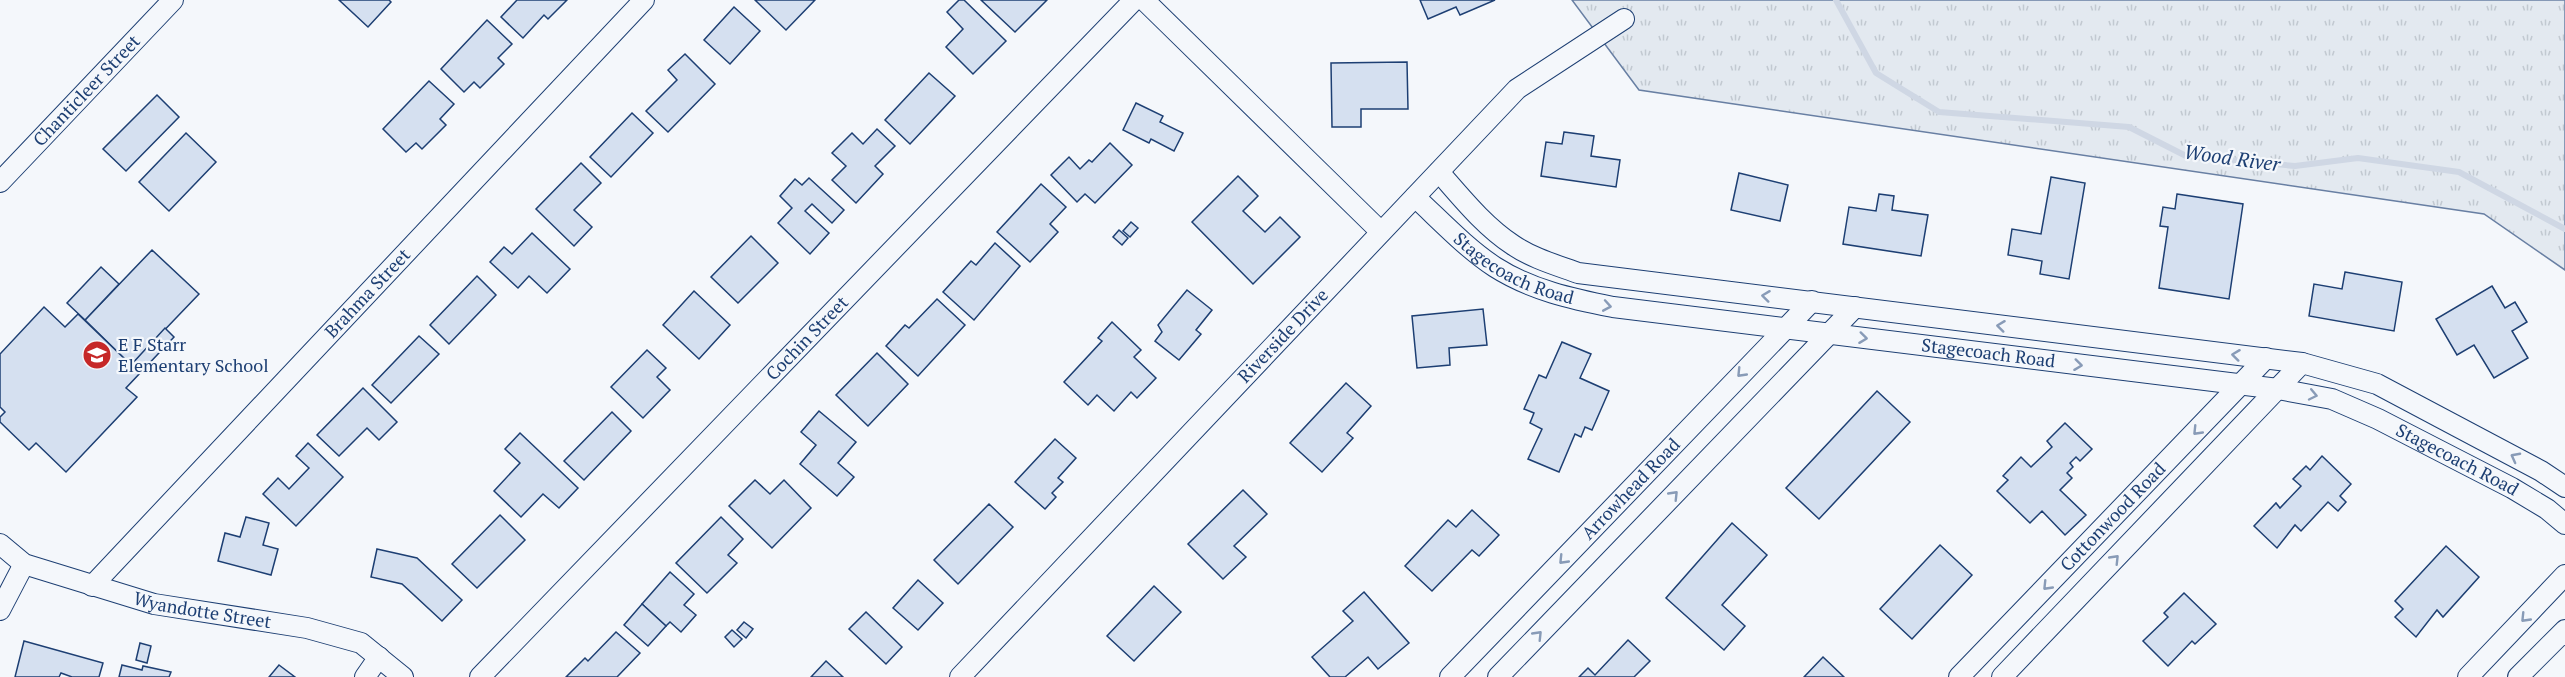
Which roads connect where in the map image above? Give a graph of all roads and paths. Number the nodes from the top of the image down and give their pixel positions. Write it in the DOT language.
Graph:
graph roads {
  1 [pos="173,0"];
  2 [pos="644,0"];
  3 [pos="1134,0"];
  4 [pos="1144,0"];
  5 [pos="1624,19"];
  6 [pos="1438,172"];
  7 [pos="0,182"];
  8 [pos="1414,197"];
  9 [pos="1380,231"];
  10 [pos="1812,301"];
  11 [pos="1855,307"];
  12 [pos="1785,328"];
  13 [pos="1829,333"];
  14 [pos="2266,358"];
  15 [pos="2302,363"];
  16 [pos="2241,385"];
  17 [pos="2278,389"];
  18 [pos="2565,487"];
  19 [pos="2565,524"];
  20 [pos="0,544"];
  21 [pos="24,564"];
  22 [pos="2565,575"];
  23 [pos="92,586"];
  24 [pos="0,610"];
  25 [pos="2565,630"];
  26 [pos="379,657"];
  27 [pos="365,677"];
  28 [pos="403,677"];
  29 [pos="480,677"];
  30 [pos="960,677"];
  31 [pos="1450,677"];
  32 [pos="1498,677"];
  33 [pos="1959,677"];
  34 [pos="2002,677"];
  35 [pos="2468,677"];
  36 [pos="2518,677"];
  1 -- 7 [label="street, Chanticleer Street"];
  2 -- 23 [label="street, Brahma Street"];
  3 -- 29 [label="street, Cochin Street"];
  4 -- 9 [label="street"];
  5 -- 6 [label="street, Riverside Drive"];
  6 -- 8 [label="street, Riverside Drive"];
  10 -- 6 [label="street, Stagecoach Road, one-way"];
  8 -- 9 [label="street, Riverside Drive"];
  8 -- 12 [label="street, Stagecoach Road, one-way"];
  9 -- 30 [label="street, Riverside Drive"];
  10 -- 11 [label="street, Stagecoach Road"];
  10 -- 12 [label="street, Arrowhead Road"];
  11 -- 13 [label="street, Arrowhead Road"];
  14 -- 11 [label="street, Stagecoach Road, one-way"];
  12 -- 13 [label="street, Stagecoach Road"];
  12 -- 31 [label="street, Arrowhead Road, one-way"];
  13 -- 16 [label="street, Stagecoach Road, one-way"];
  32 -- 13 [label="street, Arrowhead Road, one-way"];
  14 -- 15 [label="street, Stagecoach Road"];
  14 -- 16 [label="street, Cottonwood Road"];
  15 -- 17 [label="street, Cottonwood Road"];
  18 -- 15 [label="street, Stagecoach Road, one-way"];
  16 -- 17 [label="street, Stagecoach Road"];
  16 -- 33 [label="street, Cottonwood Road, one-way"];
  17 -- 19 [label="street, Stagecoach Road, one-way"];
  34 -- 17 [label="street, Cottonwood Road, one-way"];
  20 -- 21 [label="street, Wyandotte Street"];
  21 -- 23 [label="street, Wyandotte Street"];
  21 -- 24 [label="street"];
  22 -- 35 [label="street, one-way"];
  23 -- 26 [label="street, Wyandotte Street"];
  25 -- 36 [label="street"];
  26 -- 27 [label="street"];
  26 -- 28 [label="street, Wyandotte Street"];
}
